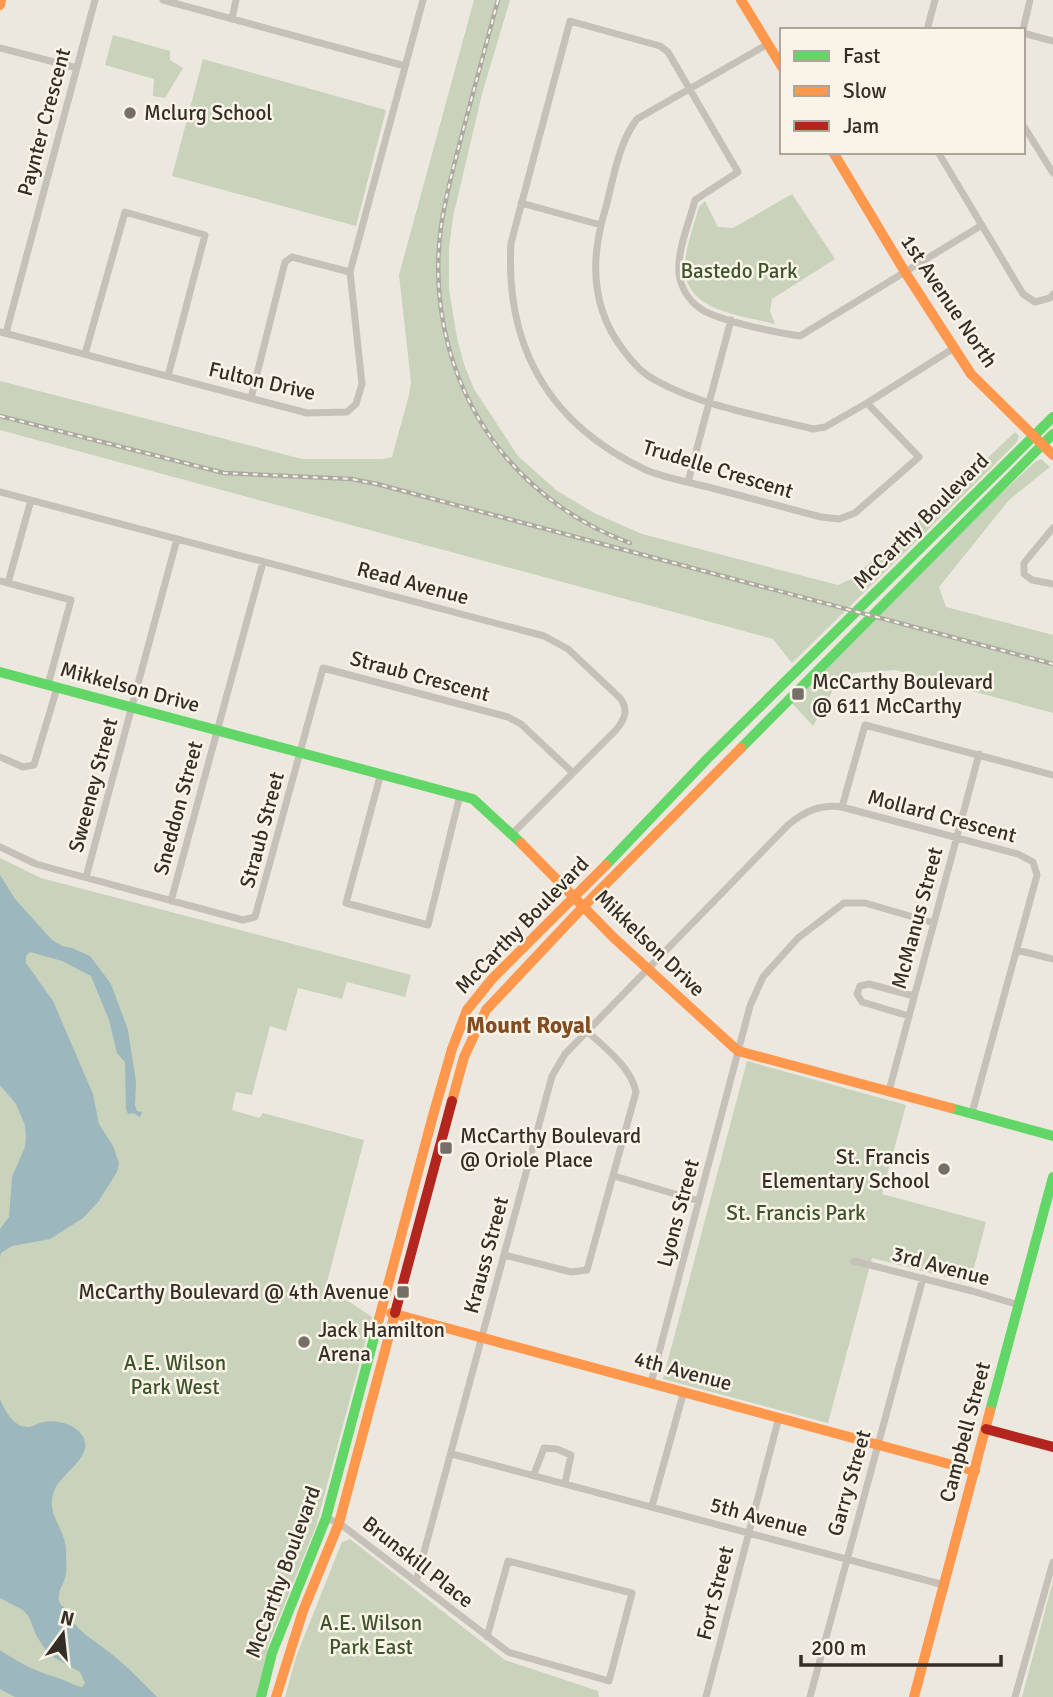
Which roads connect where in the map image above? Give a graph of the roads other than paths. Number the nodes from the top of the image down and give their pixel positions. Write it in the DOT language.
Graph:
graph roads {
  1 [pos="1,0"];
  2 [pos="95,0"];
  3 [pos="163,0"];
  4 [pos="236,0"];
  5 [pos="423,0"];
  6 [pos="741,0"];
  7 [pos="936,0"];
  8 [pos="1030,0"];
  9 [pos="0,5"];
  10 [pos="232,19"];
  11 [pos="928,28"];
  12 [pos="1024,28"];
  13 [pos="1025,32"];
  14 [pos="1053,41"];
  15 [pos="768,44"];
  16 [pos="0,48"];
  17 [pos="780,64"];
  18 [pos="405,66"];
  19 [pos="77,68"];
  20 [pos="691,88"];
  21 [pos="1025,128"];
  22 [pos="834,154"];
  23 [pos="939,154"];
  24 [pos="1053,173"];
  25 [pos="521,203"];
  26 [pos="601,225"];
  27 [pos="982,225"];
  28 [pos="350,272"];
  29 [pos="905,272"];
  30 [pos="1053,294"];
  31 [pos="731,320"];
  32 [pos="3,333"];
  33 [pos="954,348"];
  34 [pos="86,354"];
  35 [pos="168,376"];
  36 [pos="251,398"];
  37 [pos="710,401"];
  38 [pos="867,402"];
  39 [pos="1053,417"];
  40 [pos="1053,433"];
  41 [pos="1033,436"];
  42 [pos="1042,445"];
  43 [pos="1053,455"];
  44 [pos="688,482"];
  45 [pos="0,492"];
  46 [pos="31,500"];
  47 [pos="1053,528"];
  48 [pos="177,539"];
  49 [pos="263,562"];
  50 [pos="4,582"];
  51 [pos="1053,584"];
  52 [pos="0,672"];
  53 [pos="52,686"];
  54 [pos="132,708"];
  55 [pos="217,730"];
  56 [pos="301,751"];
  57 [pos="979,754"];
  58 [pos="0,757"];
  59 [pos="572,772"];
  60 [pos="381,773"];
  61 [pos="1053,775"];
  62 [pos="460,795"];
  63 [pos="842,807"];
  64 [pos="512,834"];
  65 [pos="957,837"];
  66 [pos="0,847"];
  67 [pos="86,877"];
  68 [pos="574,897"];
  69 [pos="171,901"];
  70 [pos="583,906"];
  71 [pos="934,923"];
  72 [pos="1017,950"];
  73 [pos="1053,959"];
  74 [pos="648,969"];
  75 [pos="915,996"];
  76 [pos="909,1016"];
  77 [pos="587,1031"];
  78 [pos="738,1051"];
  79 [pos="889,1091"];
  80 [pos="972,1113"];
  81 [pos="1053,1136"];
  82 [pos="614,1176"];
  83 [pos="1053,1177"];
  84 [pos="699,1201"];
  85 [pos="505,1255"];
  86 [pos="854,1261"];
  87 [pos="923,1278"];
  88 [pos="1019,1305"];
  89 [pos="382,1310"];
  90 [pos="395,1314"];
  91 [pos="482,1338"];
  92 [pos="651,1382"];
  93 [pos="684,1391"];
  94 [pos="779,1417"];
  95 [pos="986,1429"];
  96 [pos="878,1445"];
  97 [pos="1053,1447"];
  98 [pos="453,1454"];
  99 [pos="975,1471"];
  100 [pos="534,1474"];
  101 [pos="565,1483"];
  102 [pos="652,1506"];
  103 [pos="326,1518"];
  104 [pos="339,1523"];
  105 [pos="748,1532"];
  106 [pos="846,1559"];
  107 [pos="1053,1562"];
  108 [pos="416,1582"];
  109 [pos="944,1585"];
  110 [pos="487,1637"];
  111 [pos="261,1697"];
  112 [pos="276,1697"];
  113 [pos="706,1697"];
  114 [pos="810,1697"];
  115 [pos="914,1697"];
  116 [pos="1015,1697"];
  1 -- 9 [label="main road"];
  2 -- 19 [label="street, Paynter Crescent"];
  3 -- 10 [label="street"];
  4 -- 10 [label="street"];
  5 -- 18 [label="street, Fulton Drive"];
  6 -- 15 [label="main road"];
  7 -- 11 [label="street"];
  8 -- 12 [label="street"];
  10 -- 18 [label="street"];
  13 -- 14 [label="street"];
  15 -- 17 [label="main road"];
  15 -- 20 [label="street"];
  16 -- 19 [label="street"];
  18 -- 28 [label="street, Fulton Drive"];
  19 -- 32 [label="street, Paynter Crescent"];
  20 -- 25 [label="street, Trudelle Crescent"];
  20 -- 26 [label="street"];
  20 -- 31 [label="street"];
  21 -- 24 [label="street"];
  22 -- 29 [label="main road, 1st Avenue North"];
  23 -- 27 [label="street"];
  25 -- 26 [label="street"];
  25 -- 44 [label="street, Trudelle Crescent"];
  26 -- 37 [label="street"];
  27 -- 29 [label="street"];
  27 -- 30 [label="street"];
  28 -- 36 [label="street"];
  28 -- 36 [label="street, Fulton Drive"];
  29 -- 31 [label="street"];
  29 -- 33 [label="main road, 1st Avenue North"];
  31 -- 37 [label="street"];
  32 -- 34 [label="street, Fulton Drive"];
  33 -- 38 [label="street"];
  33 -- 41 [label="main road, 1st Avenue North"];
  34 -- 35 [label="street, Fulton Drive"];
  34 -- 35 [label="street"];
  35 -- 36 [label="street, Fulton Drive"];
  37 -- 38 [label="street"];
  37 -- 44 [label="street"];
  38 -- 44 [label="street, Trudelle Crescent"];
  39 -- 41 [label="main road, McCarthy Boulevard"];
  40 -- 42 [label="main road, McCarthy Boulevard"];
  41 -- 42 [label="main road, 1st Avenue North"];
  41 -- 68 [label="main road, McCarthy Boulevard"];
  42 -- 43 [label="main road, 1st Avenue North"];
  42 -- 70 [label="main road, McCarthy Boulevard"];
  45 -- 46 [label="street, Read Avenue"];
  46 -- 48 [label="street, Read Avenue"];
  46 -- 50 [label="street"];
  47 -- 51 [label="street"];
  48 -- 49 [label="street, Read Avenue"];
  48 -- 54 [label="street, Sweeney Street"];
  49 -- 55 [label="street, Sneddon Street"];
  49 -- 59 [label="street, Read Avenue"];
  50 -- 53 [label="street"];
  52 -- 53 [label="main road, Mikkelson Drive"];
  53 -- 54 [label="main road, Mikkelson Drive"];
  53 -- 58 [label="street"];
  54 -- 55 [label="main road, Mikkelson Drive"];
  54 -- 67 [label="street, Sweeney Street"];
  55 -- 56 [label="main road, Mikkelson Drive"];
  55 -- 69 [label="street, Sneddon Street"];
  56 -- 59 [label="street, Straub Crescent"];
  56 -- 60 [label="main road, Mikkelson Drive"];
  56 -- 69 [label="street, Straub Street"];
  57 -- 61 [label="street"];
  57 -- 63 [label="street"];
  57 -- 65 [label="street, McManus Street"];
  59 -- 64 [label="street, Read Avenue"];
  60 -- 62 [label="main road, Mikkelson Drive"];
  60 -- 62 [label="street"];
  62 -- 64 [label="main road, Mikkelson Drive"];
  63 -- 65 [label="street, Mollard Crescent"];
  63 -- 74 [label="street, Mollard Crescent"];
  64 -- 68 [label="main road, Mikkelson Drive"];
  65 -- 71 [label="street, McManus Street"];
  65 -- 72 [label="street, Mollard Crescent"];
  66 -- 67 [label="street"];
  67 -- 69 [label="street"];
  68 -- 70 [label="main road, Mikkelson Drive"];
  68 -- 89 [label="main road, McCarthy Boulevard"];
  70 -- 74 [label="main road, Mikkelson Drive"];
  70 -- 90 [label="main road, McCarthy Boulevard"];
  71 -- 75 [label="street, McManus Street"];
  71 -- 78 [label="street, Lyons Street"];
  72 -- 73 [label="street"];
  72 -- 80 [label="street, Mollard Crescent"];
  74 -- 77 [label="street, Krauss Street"];
  74 -- 78 [label="main road, Mikkelson Drive"];
  75 -- 76 [label="street, McManus Street"];
  75 -- 76 [label="street"];
  76 -- 79 [label="street, McManus Street"];
  77 -- 82 [label="street"];
  77 -- 85 [label="street, Krauss Street"];
  78 -- 79 [label="main road, Mikkelson Drive"];
  78 -- 84 [label="street, Lyons Street"];
  79 -- 80 [label="main road, Mikkelson Drive"];
  80 -- 81 [label="main road, Mikkelson Drive"];
  82 -- 84 [label="street"];
  82 -- 85 [label="street"];
  83 -- 88 [label="main road, Campbell Street"];
  84 -- 92 [label="street, Lyons Street"];
  85 -- 91 [label="street, Krauss Street"];
  86 -- 87 [label="street, 3rd Avenue"];
  87 -- 88 [label="street, 3rd Avenue"];
  87 -- 96 [label="street, Garry Street"];
  88 -- 95 [label="main road, Campbell Street"];
  89 -- 90 [label="main road, 4th Avenue"];
  89 -- 103 [label="main road, McCarthy Boulevard"];
  90 -- 91 [label="main road, 4th Avenue"];
  90 -- 104 [label="main road, McCarthy Boulevard"];
  91 -- 92 [label="main road, 4th Avenue"];
  91 -- 98 [label="street, Krauss Street"];
  92 -- 93 [label="main road, 4th Avenue"];
  93 -- 94 [label="main road, 4th Avenue"];
  93 -- 102 [label="street"];
  94 -- 96 [label="main road, 4th Avenue"];
  94 -- 105 [label="street, Fort Street"];
  95 -- 97 [label="main road"];
  95 -- 99 [label="main road, Campbell Street"];
  96 -- 99 [label="main road, 4th Avenue"];
  96 -- 106 [label="street, Garry Street"];
  98 -- 100 [label="street, 5th Avenue"];
  98 -- 108 [label="street, Krauss Street"];
  99 -- 109 [label="main road, Campbell Street"];
  100 -- 101 [label="street, 5th Avenue"];
  100 -- 101 [label="street"];
  101 -- 102 [label="street, 5th Avenue"];
  102 -- 105 [label="street, 5th Avenue"];
  103 -- 104 [label="street, Brunskill Place"];
  103 -- 111 [label="main road, McCarthy Boulevard"];
  104 -- 108 [label="street, Brunskill Place"];
  104 -- 112 [label="main road, McCarthy Boulevard"];
  105 -- 106 [label="street, 5th Avenue"];
  105 -- 113 [label="street, Fort Street"];
  106 -- 109 [label="street, 5th Avenue"];
  106 -- 114 [label="street, Garry Street"];
  107 -- 116 [label="street"];
  108 -- 110 [label="street, Brunskill Place"];
  109 -- 115 [label="main road, Campbell Street"];
  110 -- 110 [label="street, Brunskill Place"];
}
